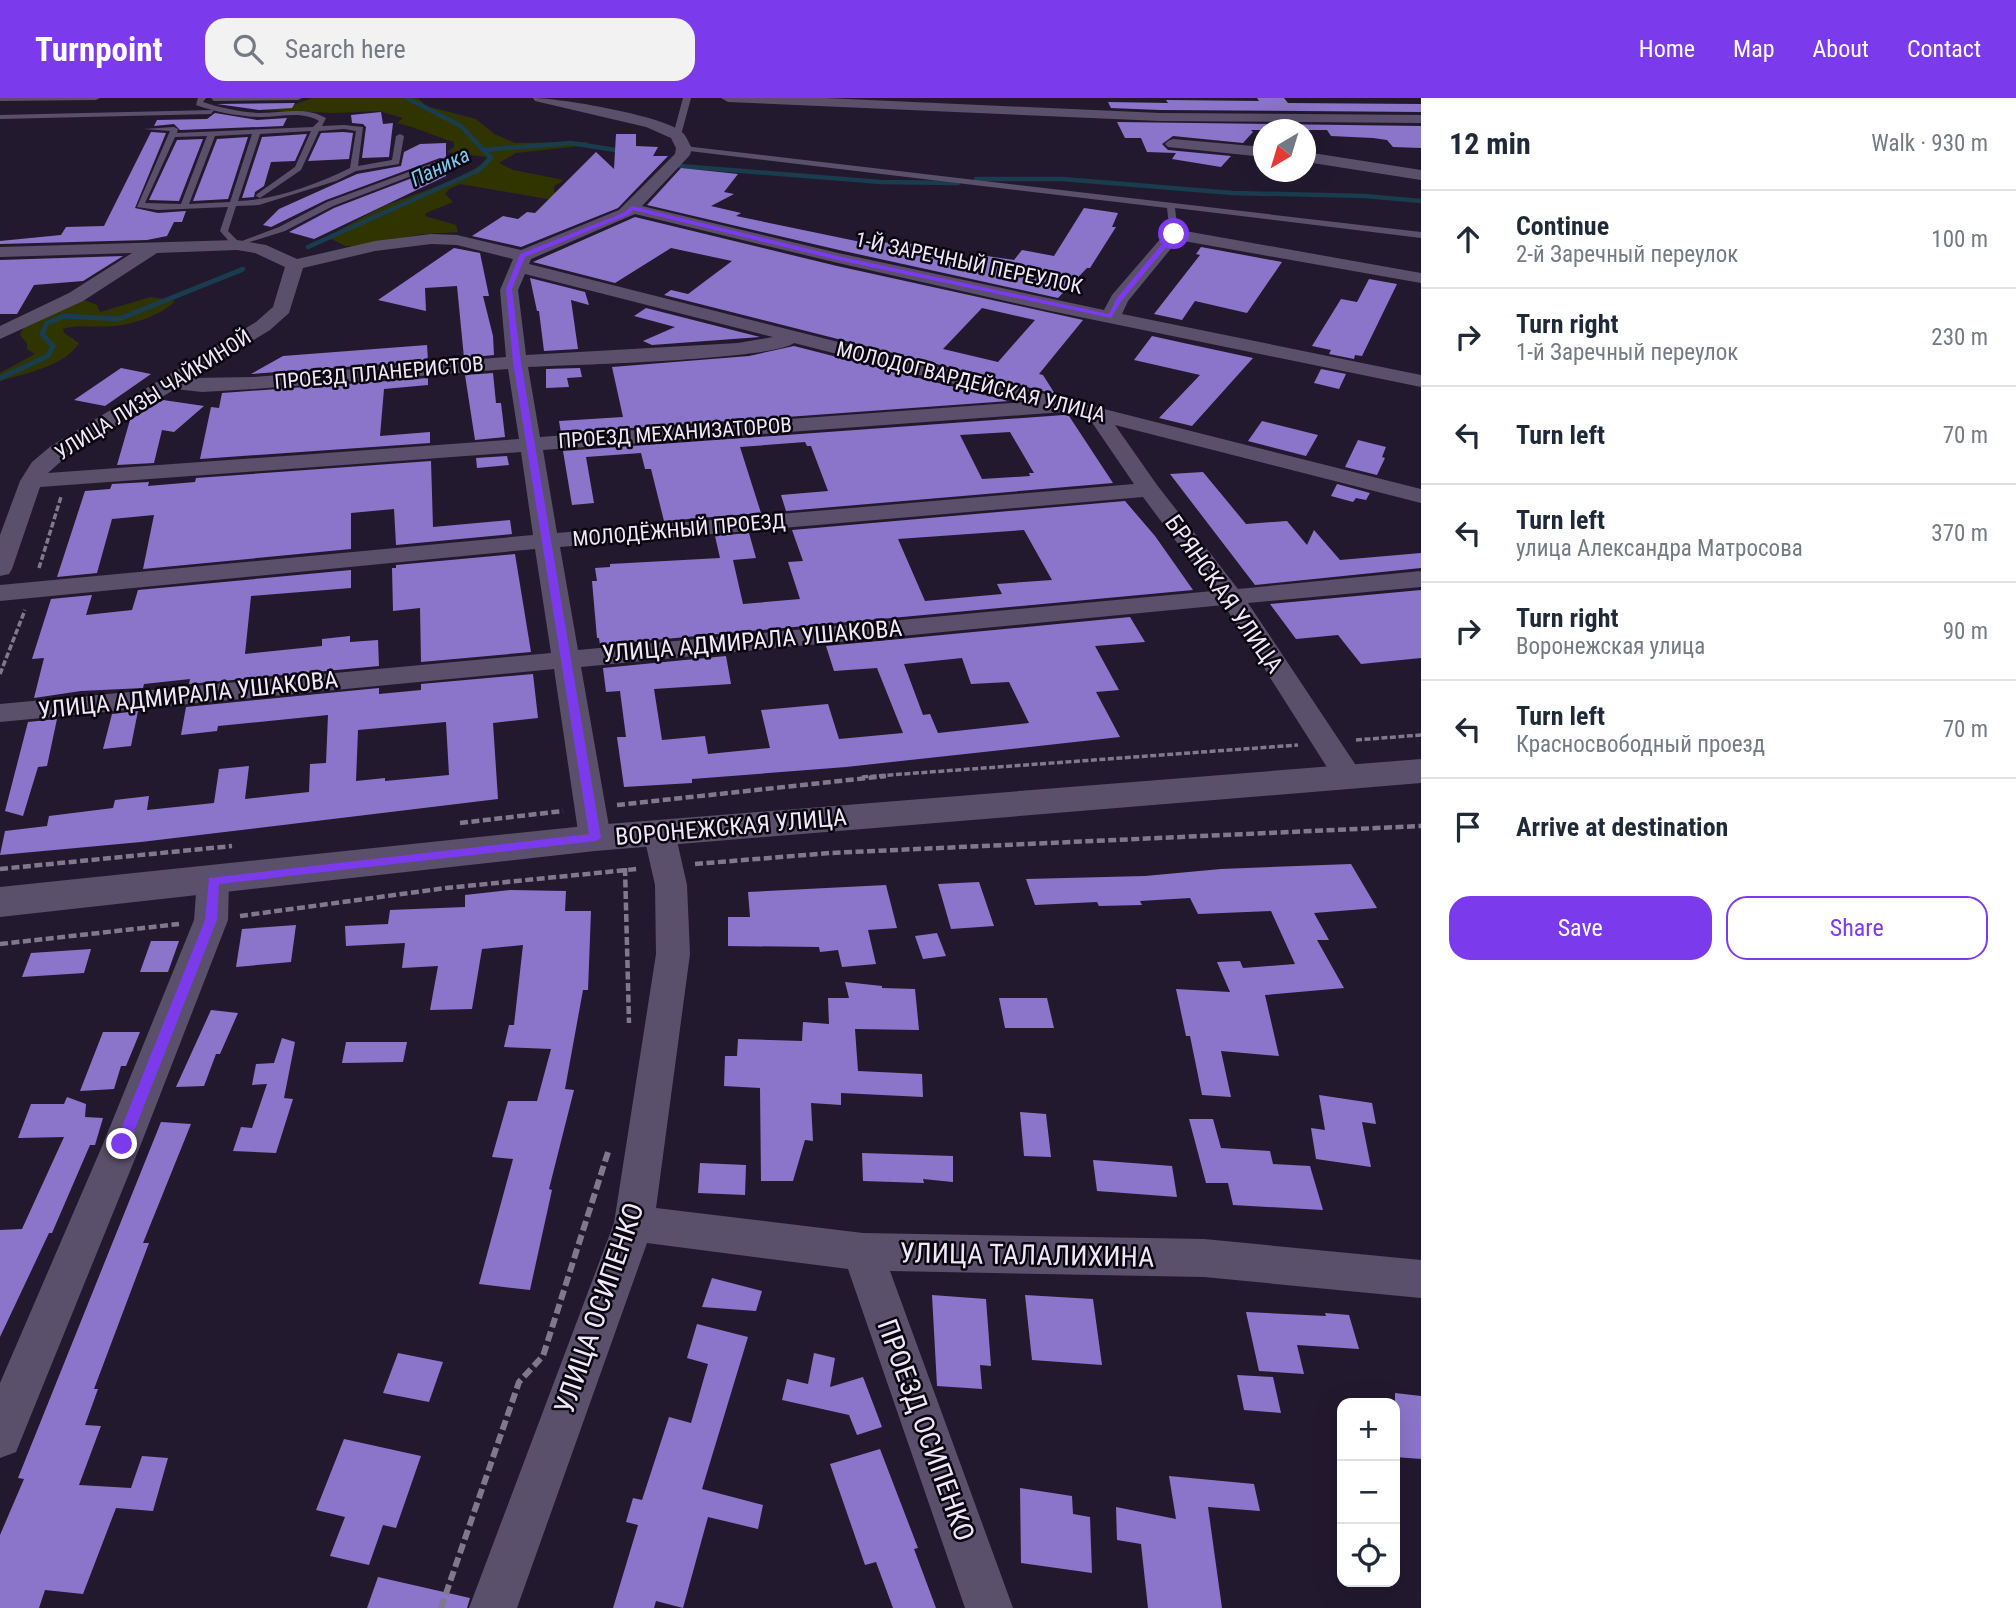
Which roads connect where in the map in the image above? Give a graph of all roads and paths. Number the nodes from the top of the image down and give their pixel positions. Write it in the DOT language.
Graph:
graph roads {
  1 [pos="96,98"];
  2 [pos="298,98"];
  3 [pos="540,98"];
  4 [pos="687,98"];
  5 [pos="731,98"];
  6 [pos="1075,98"];
  7 [pos="0,99"];
  8 [pos="201,99"];
  9 [pos="1066,111"];
  10 [pos="242,114"];
  11 [pos="0,117"];
  12 [pos="1421,119"];
  13 [pos="316,128"];
  14 [pos="148,129"];
  15 [pos="257,132"];
  16 [pos="212,134"];
  17 [pos="172,135"];
  18 [pos="400,136"];
  19 [pos="681,141"];
  20 [pos="1173,144"];
  21 [pos="1253,151"];
  22 [pos="1316,158"];
  23 [pos="396,162"];
  24 [pos="444,162"];
  25 [pos="354,169"];
  26 [pos="420,172"];
  27 [pos="1421,174"];
  28 [pos="246,204"];
  29 [pos="232,206"];
  30 [pos="1171,206"];
  31 [pos="184,207"];
  32 [pos="632,208"];
  33 [pos="1174,234"];
  34 [pos="1421,235"];
  35 [pos="229,245"];
  36 [pos="155,247"];
  37 [pos="0,252"];
  38 [pos="521,261"];
  39 [pos="295,265"];
  40 [pos="1421,278"];
  41 [pos="1111,316"];
  42 [pos="5,327"];
  43 [pos="796,339"];
  44 [pos="517,362"];
  45 [pos="1421,381"];
  46 [pos="171,382"];
  47 [pos="1069,405"];
  48 [pos="1096,414"];
  49 [pos="531,444"];
  50 [pos="67,479"];
  51 [pos="31,481"];
  52 [pos="1149,491"];
  53 [pos="1421,496"];
  54 [pos="545,541"];
  55 [pos="0,569"];
  56 [pos="1421,579"];
  57 [pos="32,589"];
  58 [pos="0,593"];
  59 [pos="1231,597"];
  60 [pos="564,659"];
  61 [pos="0,674"];
  62 [pos="0,713"];
  63 [pos="1421,735"];
  64 [pos="1326,743"];
  65 [pos="1421,771"];
  66 [pos="1348,776"];
  67 [pos="448,824"];
  68 [pos="1421,826"];
  69 [pos="608,838"];
  70 [pos="246,845"];
  71 [pos="663,849"];
  72 [pos="0,869"];
  73 [pos="213,881"];
  74 [pos="0,902"];
  75 [pos="211,920"];
  76 [pos="0,944"];
  77 [pos="629,1030"];
  78 [pos="613,1137"];
  79 [pos="634,1223"];
  80 [pos="863,1252"];
  81 [pos="1421,1279"];
  82 [pos="0,1436"];
  83 [pos="441,1608"];
  84 [pos="493,1608"];
  85 [pos="989,1608"];
  1 -- 7 [label="lane"];
  2 -- 8 [label="lane"];
  3 -- 19 [label="street"];
  4 -- 19 [label="lane"];
  5 -- 9 [label="street"];
  6 -- 9 [label="street"];
  8 -- 10 [label="lane"];
  9 -- 12 [label="street"];
  10 -- 11 [label="lane"];
  10 -- 13 [label="lane"];
  13 -- 15 [label="lane"];
  13 -- 25 [label="lane"];
  13 -- 28 [label="lane"];
  14 -- 17 [label="lane"];
  15 -- 16 [label="lane"];
  15 -- 29 [label="lane"];
  16 -- 17 [label="lane"];
  16 -- 31 [label="lane"];
  17 -- 31 [label="lane"];
  18 -- 23 [label="lane"];
  19 -- 30 [label="lane"];
  19 -- 32 [label="street"];
  20 -- 21 [label="street"];
  22 -- 27 [label="street"];
  23 -- 25 [label="lane"];
  23 -- 26 [label="lane"];
  24 -- 26 [label="lane"];
  25 -- 28 [label="lane"];
  26 -- 35 [label="lane"];
  28 -- 29 [label="lane"];
  29 -- 31 [label="lane"];
  29 -- 35 [label="lane"];
  30 -- 33 [label="lane"];
  30 -- 34 [label="lane"];
  32 -- 38 [label="street"];
  32 -- 41 [label="street, 1-Й ЗАРЕЧНЫЙ ПЕРЕУЛОК"];
  33 -- 40 [label="street"];
  33 -- 41 [label="street"];
  35 -- 36 [label="street"];
  35 -- 39 [label="street"];
  36 -- 37 [label="street"];
  36 -- 42 [label="street"];
  38 -- 39 [label="street, МОЛОДОГВАРДЕЙСКАЯ УЛИЦА"];
  38 -- 43 [label="street, МОЛОДОГВАРДЕЙСКАЯ УЛИЦА"];
  38 -- 44 [label="street"];
  39 -- 46 [label="street, УЛИЦА ЛИЗЫ ЧАЙКИНОЙ"];
  41 -- 45 [label="street, 1-Й ЗАРЕЧНЫЙ ПЕРЕУЛОК"];
  43 -- 44 [label="street, ПРОЕЗД ПЛАНЕРИСТОВ"];
  43 -- 47 [label="street, МОЛОДОГВАРДЕЙСКАЯ УЛИЦА"];
  44 -- 46 [label="street, ПРОЕЗД ПЛАНЕРИСТОВ"];
  44 -- 49 [label="street"];
  46 -- 51 [label="street, УЛИЦА ЛИЗЫ ЧАЙКИНОЙ"];
  47 -- 48 [label="street, МОЛОДОГВАРДЕЙСКАЯ УЛИЦА"];
  47 -- 49 [label="street, ПРОЕЗД МЕХАНИЗАТОРОВ"];
  48 -- 52 [label="street, БРЯНСКАЯ УЛИЦА"];
  48 -- 53 [label="street, МОЛОДОГВАРДЕЙСКАЯ УЛИЦА"];
  49 -- 50 [label="street, ПРОЕЗД МЕХАНИЗАТОРОВ"];
  49 -- 54 [label="street"];
  50 -- 51 [label="street, ПРОЕЗД МЕХАНИЗАТОРОВ"];
  50 -- 57 [label="path"];
  51 -- 55 [label="street, УЛИЦА ЛИЗЫ ЧАЙКИНОЙ"];
  52 -- 54 [label="street, МОЛОДЁЖНЫЙ ПРОЕЗД"];
  52 -- 59 [label="street, БРЯНСКАЯ УЛИЦА"];
  54 -- 57 [label="street, МОЛОДЁЖНЫЙ ПРОЕЗД"];
  54 -- 60 [label="street"];
  56 -- 59 [label="street, УЛИЦА АДМИРАЛА УШАКОВА"];
  57 -- 58 [label="street, МОЛОДЁЖНЫЙ ПРОЕЗД"];
  57 -- 61 [label="path"];
  59 -- 60 [label="street, УЛИЦА АДМИРАЛА УШАКОВА"];
  59 -- 64 [label="street, БРЯНСКАЯ УЛИЦА"];
  60 -- 62 [label="street, УЛИЦА АДМИРАЛА УШАКОВА"];
  60 -- 69 [label="street"];
  63 -- 64 [label="path"];
  64 -- 66 [label="street, БРЯНСКАЯ УЛИЦА"];
  64 -- 69 [label="path"];
  65 -- 66 [label="street, ВОРОНЕЖСКАЯ УЛИЦА"];
  66 -- 71 [label="street, ВОРОНЕЖСКАЯ УЛИЦА"];
  67 -- 69 [label="path"];
  68 -- 71 [label="path"];
  69 -- 71 [label="street, ВОРОНЕЖСКАЯ УЛИЦА"];
  69 -- 71 [label="path"];
  69 -- 73 [label="street, ВОРОНЕЖСКАЯ УЛИЦА"];
  69 -- 75 [label="path"];
  69 -- 77 [label="path"];
  70 -- 72 [label="path"];
  71 -- 79 [label="street, УЛИЦА ОСИПЕНКО"];
  73 -- 74 [label="street, ВОРОНЕЖСКАЯ УЛИЦА"];
  73 -- 75 [label="street"];
  75 -- 76 [label="path"];
  75 -- 82 [label="street"];
  78 -- 83 [label="path"];
  79 -- 80 [label="street, УЛИЦА ТАЛАЛИХИНА"];
  79 -- 84 [label="street, УЛИЦА ОСИПЕНКО"];
  80 -- 81 [label="street, УЛИЦА ТАЛАЛИХИНА"];
  80 -- 85 [label="street, ПРОЕЗД ОСИПЕНКО"];
}
